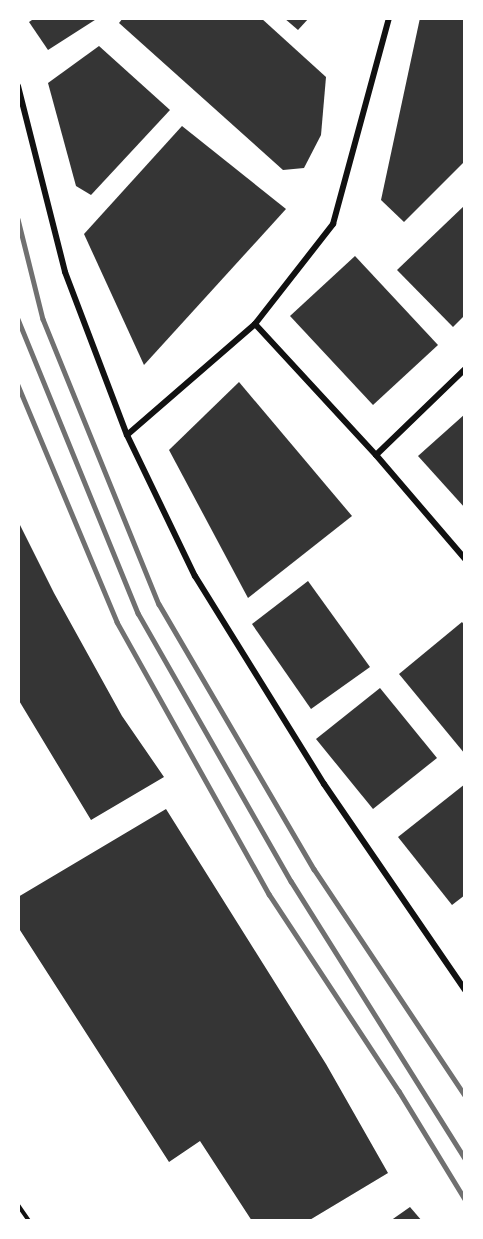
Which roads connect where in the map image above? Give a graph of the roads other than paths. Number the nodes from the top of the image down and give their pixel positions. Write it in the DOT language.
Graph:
graph roads {
  1 [pos="389,18"];
  2 [pos="18,86"];
  3 [pos="255,324"];
  4 [pos="465,369"];
  5 [pos="127,435"];
  6 [pos="376,455"];
  7 [pos="465,559"];
  8 [pos="465,990"];
  1 -- 3 [label="street"];
  2 -- 5 [label="street"];
  3 -- 5 [label="street"];
  3 -- 6 [label="street"];
  4 -- 6 [label="street"];
  5 -- 8 [label="street"];
  6 -- 7 [label="street"];
}
